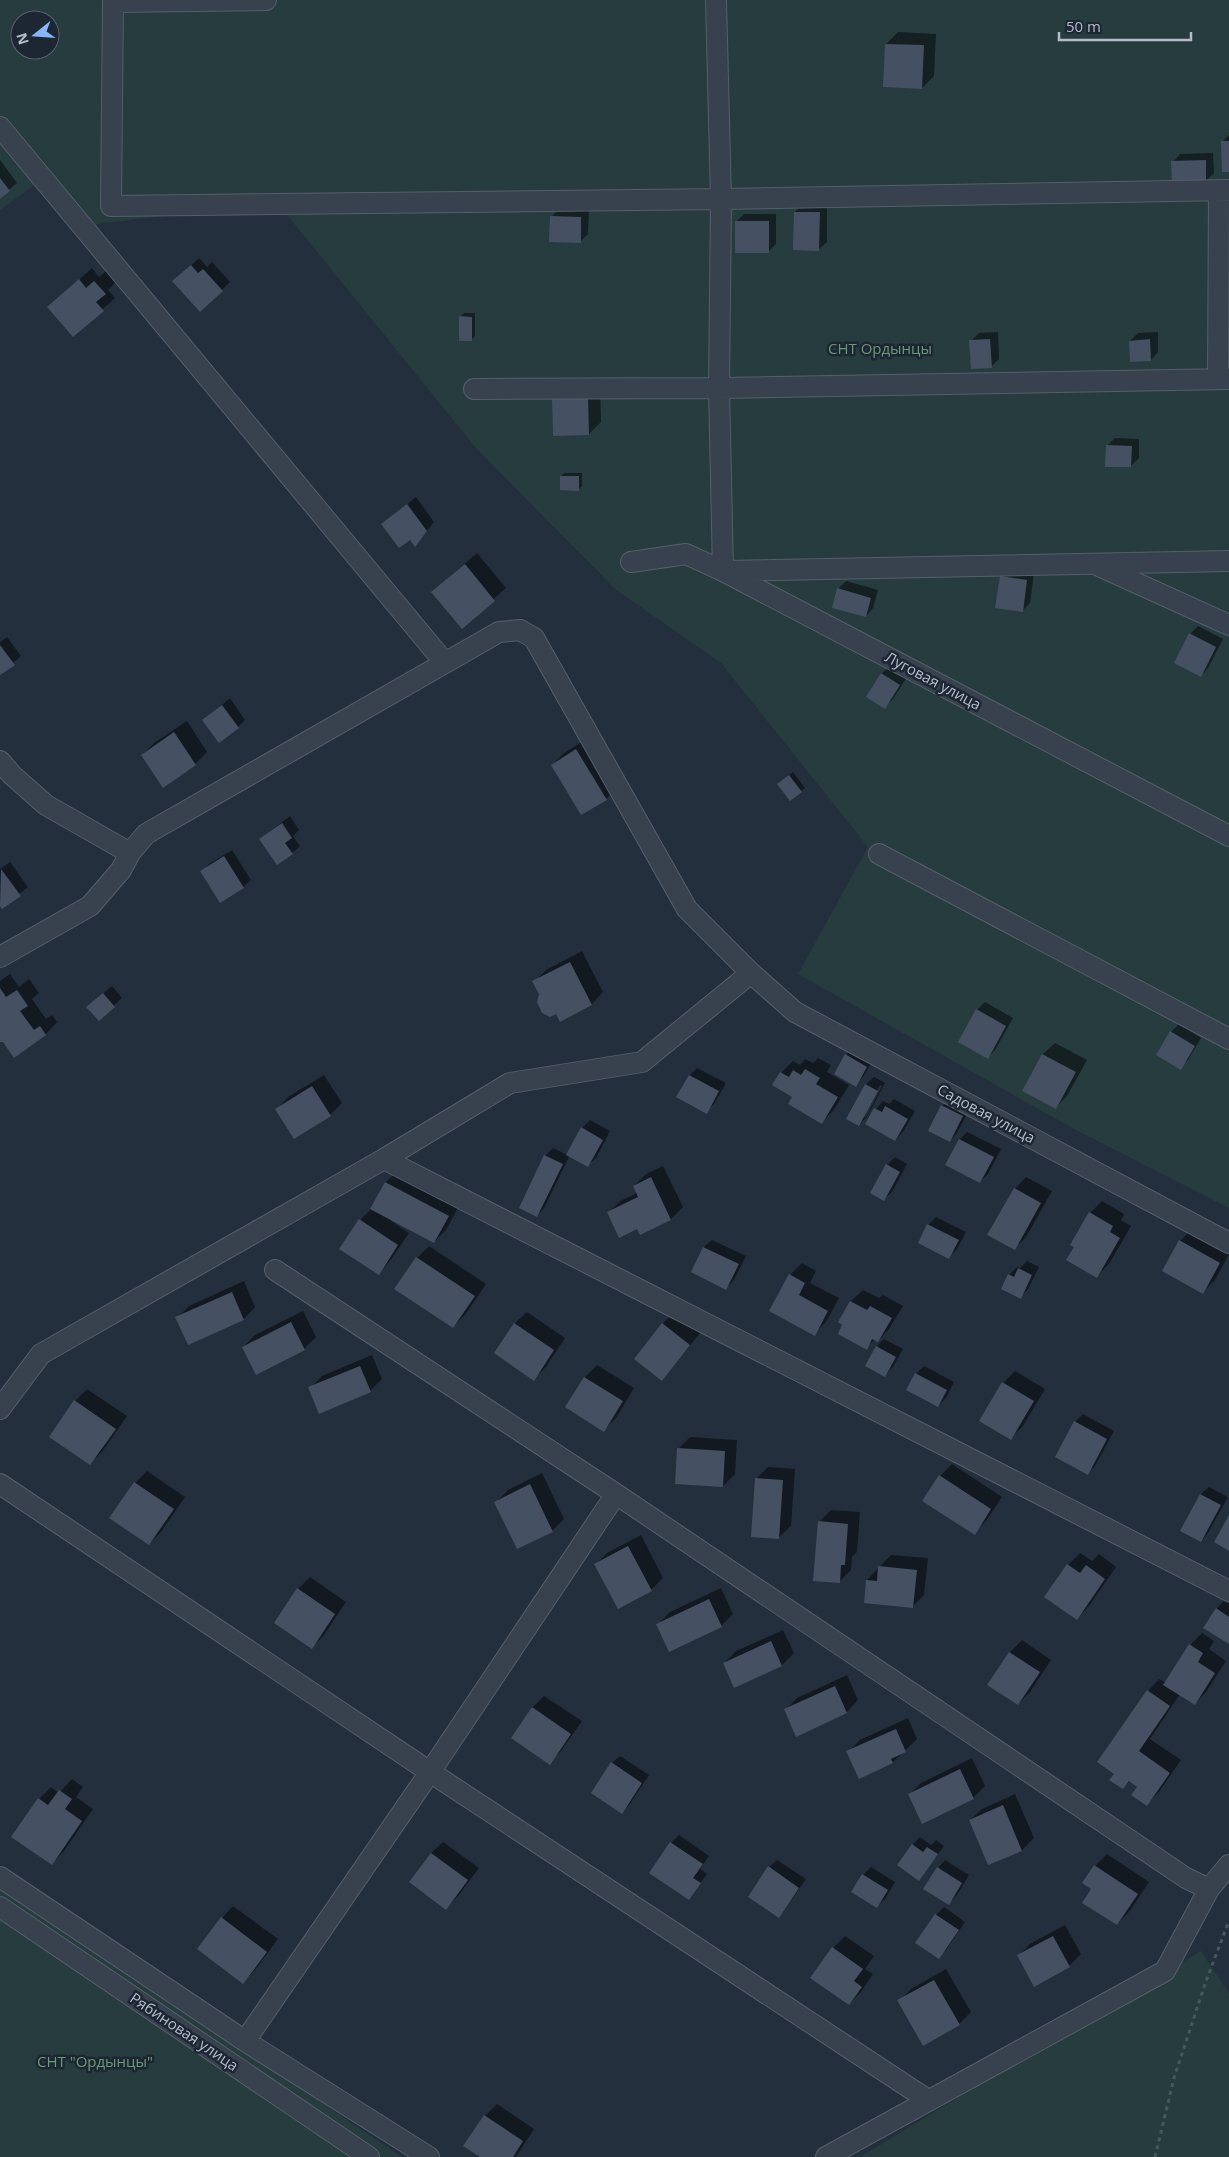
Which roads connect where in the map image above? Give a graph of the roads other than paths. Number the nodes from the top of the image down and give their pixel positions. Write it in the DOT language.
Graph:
graph roads {
  1 [pos="266,0"];
  2 [pos="716,0"];
  3 [pos="113,1"];
  4 [pos="0,127"];
  5 [pos="1224,191"];
  6 [pos="721,199"];
  7 [pos="1224,379"];
  8 [pos="719,388"];
  9 [pos="474,389"];
  10 [pos="1229,561"];
  11 [pos="631,562"];
  12 [pos="1093,563"];
  13 [pos="723,570"];
  14 [pos="1229,625"];
  15 [pos="445,663"];
  16 [pos="0,761"];
  17 [pos="1229,836"];
  18 [pos="130,853"];
  19 [pos="879,854"];
  20 [pos="0,957"];
  21 [pos="751,973"];
  22 [pos="1229,1038"];
  23 [pos="384,1159"];
  24 [pos="1229,1243"];
  25 [pos="275,1270"];
  26 [pos="0,1409"];
  27 [pos="0,1484"];
  28 [pos="616,1494"];
  29 [pos="1229,1591"];
  30 [pos="430,1772"];
  31 [pos="1229,1865"];
  32 [pos="0,1877"];
  33 [pos="1209,1889"];
  34 [pos="0,1908"];
  35 [pos="245,2041"];
  36 [pos="928,2100"];
  37 [pos="369,2157"];
  38 [pos="429,2157"];
  39 [pos="826,2157"];
  1 -- 3 [label="street"];
  2 -- 6 [label="street"];
  3 -- 6 [label="street"];
  4 -- 15 [label="street"];
  5 -- 6 [label="street"];
  5 -- 7 [label="street"];
  6 -- 8 [label="street"];
  7 -- 8 [label="street"];
  8 -- 9 [label="street"];
  8 -- 13 [label="street"];
  10 -- 12 [label="street"];
  11 -- 13 [label="street, Луговая улица"];
  12 -- 13 [label="street"];
  12 -- 14 [label="street"];
  13 -- 17 [label="street, Луговая улица"];
  15 -- 18 [label="street, Садовая улица"];
  15 -- 21 [label="street, Садовая улица"];
  16 -- 18 [label="street"];
  18 -- 20 [label="street, Садовая улица"];
  19 -- 22 [label="street"];
  21 -- 23 [label="street"];
  21 -- 24 [label="street, Садовая улица"];
  23 -- 26 [label="street"];
  23 -- 29 [label="street"];
  25 -- 28 [label="street"];
  27 -- 30 [label="street"];
  28 -- 30 [label="street"];
  28 -- 33 [label="street"];
  30 -- 35 [label="street"];
  30 -- 36 [label="street"];
  31 -- 33 [label="street"];
  32 -- 35 [label="street"];
  33 -- 36 [label="street"];
  34 -- 37 [label="street, Рябиновая улица"];
  35 -- 38 [label="street"];
  36 -- 39 [label="street"];
}
